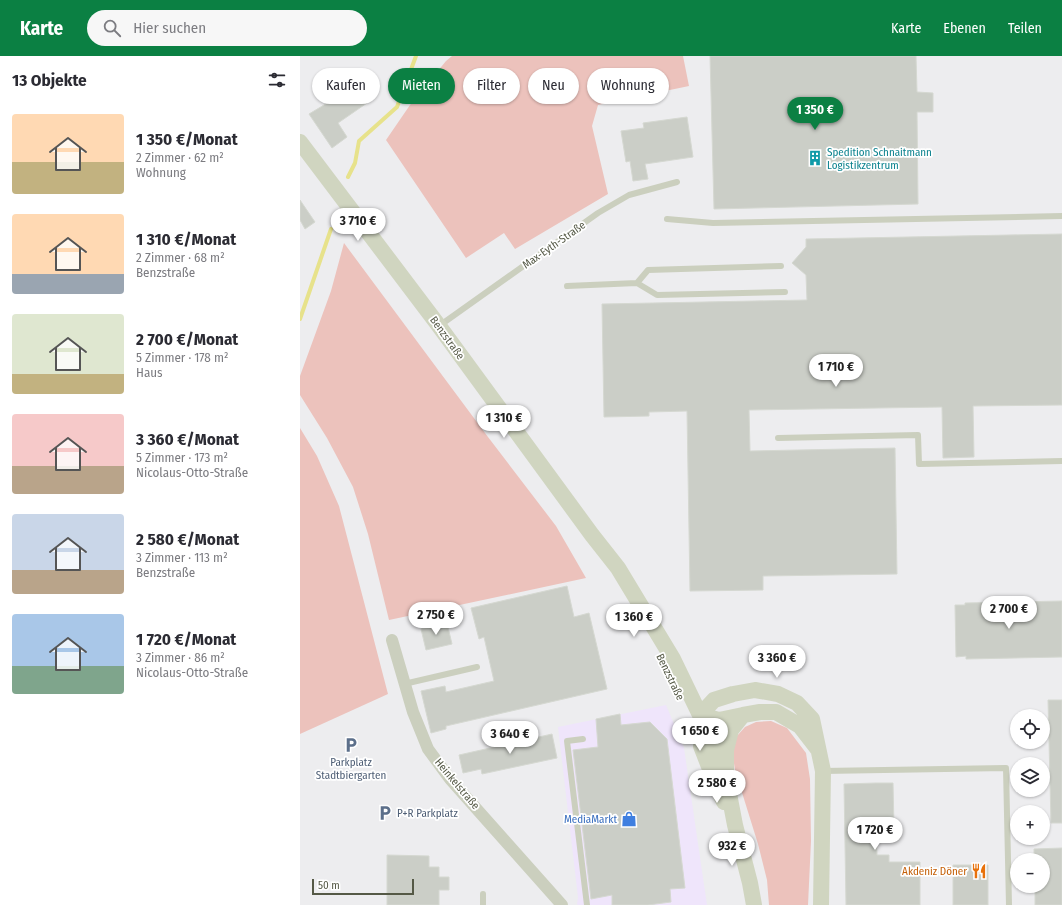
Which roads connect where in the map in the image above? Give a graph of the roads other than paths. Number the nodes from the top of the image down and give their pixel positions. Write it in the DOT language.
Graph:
graph roads {
  1 [pos="300,142"];
  2 [pos="677,182"];
  3 [pos="1062,216"];
  4 [pos="667,220"];
  5 [pos="781,266"];
  6 [pos="637,283"];
  7 [pos="567,286"];
  8 [pos="785,292"];
  9 [pos="439,326"];
  10 [pos="778,438"];
  11 [pos="1062,461"];
  12 [pos="592,535"];
  13 [pos="392,640"];
  14 [pos="478,667"];
  15 [pos="404,684"];
  16 [pos="700,715"];
  17 [pos="743,715"];
  18 [pos="582,739"];
  19 [pos="819,750"];
  20 [pos="823,771"];
  21 [pos="726,778"];
  22 [pos="735,825"];
  23 [pos="483,894"];
  24 [pos="483,905"];
  25 [pos="562,905"];
  26 [pos="587,905"];
  27 [pos="754,905"];
  28 [pos="821,905"];
  29 [pos="1009,905"];
  1 -- 9 [label="main road, Benzstraße"];
  2 -- 9 [label="lane, Max-Eyth-Straße"];
  3 -- 4 [label="lane"];
  5 -- 6 [label="lane"];
  6 -- 7 [label="lane"];
  6 -- 8 [label="lane"];
  9 -- 12 [label="main road, Benzstraße"];
  10 -- 11 [label="lane"];
  12 -- 16 [label="main road, Benzstraße"];
  12 -- 22 [label="main road, Benzstraße"];
  13 -- 15 [label="street, Heinkelstraße"];
  14 -- 15 [label="lane"];
  15 -- 25 [label="street, Heinkelstraße"];
  16 -- 17 [label="main road"];
  16 -- 19 [label="main road"];
  16 -- 21 [label="main road, Benzstraße"];
  17 -- 19 [label="main road"];
  17 -- 21 [label="main road"];
  18 -- 26 [label="lane"];
  19 -- 20 [label="main road"];
  20 -- 28 [label="main road"];
  20 -- 29 [label="lane"];
  21 -- 22 [label="main road, Benzstraße"];
  22 -- 27 [label="main road, Benzstraße"];
  23 -- 24 [label="lane"];
}
